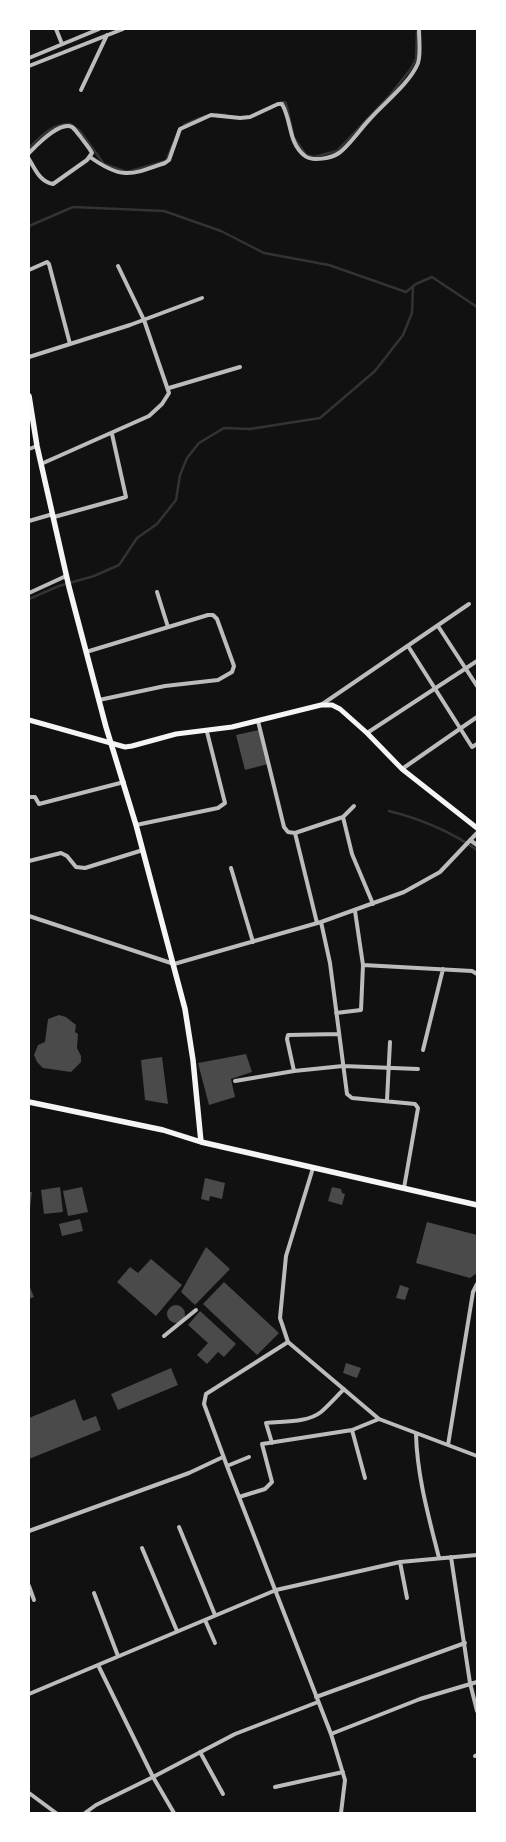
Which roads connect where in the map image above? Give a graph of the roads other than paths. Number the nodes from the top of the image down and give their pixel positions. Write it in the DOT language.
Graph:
graph roads {
  1 [pos="56,29"];
  2 [pos="99,29"];
  3 [pos="123,29"];
  4 [pos="420,29"];
  5 [pos="107,35"];
  6 [pos="62,44"];
  7 [pos="29,58"];
  8 [pos="29,66"];
  9 [pos="81,90"];
  10 [pos="29,153"];
  11 [pos="90,157"];
  12 [pos="29,159"];
  13 [pos="118,266"];
  14 [pos="29,270"];
  15 [pos="202,298"];
  16 [pos="144,320"];
  17 [pos="70,344"];
  18 [pos="29,357"];
  19 [pos="240,367"];
  20 [pos="169,388"];
  21 [pos="29,396"];
  22 [pos="112,434"];
  23 [pos="37,446"];
  24 [pos="29,449"];
  25 [pos="41,464"];
  26 [pos="53,516"];
  27 [pos="29,521"];
  28 [pos="66,578"];
  29 [pos="157,592"];
  30 [pos="29,593"];
  31 [pos="469,604"];
  32 [pos="438,626"];
  33 [pos="168,627"];
  34 [pos="408,646"];
  35 [pos="85,652"];
  36 [pos="477,661"];
  37 [pos="465,668"];
  38 [pos="477,686"];
  39 [pos="435,688"];
  40 [pos="99,700"];
  41 [pos="321,705"];
  42 [pos="477,717"];
  43 [pos="29,720"];
  44 [pos="258,721"];
  45 [pos="460,728"];
  46 [pos="206,732"];
  47 [pos="367,733"];
  48 [pos="112,743"];
  49 [pos="477,744"];
  50 [pos="402,769"];
  51 [pos="124,782"];
  52 [pos="29,798"];
  53 [pos="354,806"];
  54 [pos="343,817"];
  55 [pos="136,825"];
  56 [pos="477,828"];
  57 [pos="295,833"];
  58 [pos="477,833"];
  59 [pos="469,840"];
  60 [pos="477,845"];
  61 [pos="143,850"];
  62 [pos="29,860"];
  63 [pos="231,868"];
  64 [pos="373,904"];
  65 [pos="355,911"];
  66 [pos="29,916"];
  67 [pos="319,922"];
  68 [pos="254,942"];
  69 [pos="174,964"];
  70 [pos="363,965"];
  71 [pos="443,969"];
  72 [pos="477,974"];
  73 [pos="336,1013"];
  74 [pos="339,1034"];
  75 [pos="390,1042"];
  76 [pos="424,1050"];
  77 [pos="343,1066"];
  78 [pos="388,1068"];
  79 [pos="418,1069"];
  80 [pos="294,1071"];
  81 [pos="235,1081"];
  82 [pos="387,1100"];
  83 [pos="29,1102"];
  84 [pos="201,1142"];
  85 [pos="313,1168"];
  86 [pos="404,1188"];
  87 [pos="477,1205"];
  88 [pos="477,1284"];
  89 [pos="196,1310"];
  90 [pos="164,1336"];
  91 [pos="288,1342"];
  92 [pos="344,1389"];
  93 [pos="379,1419"];
  94 [pos="352,1430"];
  95 [pos="416,1434"];
  96 [pos="272,1443"];
  97 [pos="448,1445"];
  98 [pos="477,1456"];
  99 [pos="223,1457"];
  100 [pos="249,1458"];
  101 [pos="227,1466"];
  102 [pos="365,1478"];
  103 [pos="239,1497"];
  104 [pos="179,1526"];
  105 [pos="29,1531"];
  106 [pos="142,1548"];
  107 [pos="477,1554"];
  108 [pos="451,1557"];
  109 [pos="439,1558"];
  110 [pos="400,1562"];
  111 [pos="29,1586"];
  112 [pos="276,1590"];
  113 [pos="94,1593"];
  114 [pos="406,1598"];
  115 [pos="34,1600"];
  116 [pos="215,1615"];
  117 [pos="205,1620"];
  118 [pos="177,1631"];
  119 [pos="215,1643"];
  120 [pos="464,1643"];
  121 [pos="118,1656"];
  122 [pos="98,1665"];
  123 [pos="477,1682"];
  124 [pos="470,1684"];
  125 [pos="29,1694"];
  126 [pos="316,1697"];
  127 [pos="318,1702"];
  128 [pos="477,1711"];
  129 [pos="331,1734"];
  130 [pos="200,1752"];
  131 [pos="342,1772"];
  132 [pos="153,1778"];
  133 [pos="275,1787"];
  134 [pos="29,1793"];
  135 [pos="223,1794"];
  136 [pos="56,1813"];
  137 [pos="84,1813"];
  138 [pos="174,1813"];
  139 [pos="342,1813"];
  1 -- 6 [label="street"];
  2 -- 6 [label="street"];
  3 -- 5 [label="street"];
  4 -- 11 [label="street"];
  5 -- 8 [label="street"];
  5 -- 9 [label="street"];
  6 -- 7 [label="street"];
  10 -- 11 [label="street"];
  11 -- 12 [label="street"];
  13 -- 16 [label="street"];
  14 -- 17 [label="street"];
  15 -- 16 [label="street"];
  16 -- 17 [label="street"];
  16 -- 20 [label="street"];
  17 -- 18 [label="street"];
  19 -- 20 [label="street"];
  20 -- 22 [label="street"];
  21 -- 23 [label="main road"];
  22 -- 25 [label="street"];
  22 -- 26 [label="street"];
  23 -- 24 [label="street"];
  23 -- 25 [label="main road"];
  25 -- 26 [label="main road"];
  26 -- 27 [label="street"];
  26 -- 28 [label="main road"];
  28 -- 30 [label="street"];
  28 -- 35 [label="main road"];
  29 -- 33 [label="street"];
  31 -- 32 [label="street"];
  32 -- 34 [label="street"];
  32 -- 37 [label="street"];
  33 -- 35 [label="street"];
  33 -- 40 [label="street"];
  34 -- 39 [label="street"];
  34 -- 41 [label="street"];
  35 -- 40 [label="main road"];
  36 -- 37 [label="street"];
  37 -- 38 [label="street"];
  37 -- 39 [label="street"];
  39 -- 45 [label="street"];
  39 -- 47 [label="street"];
  40 -- 48 [label="main road"];
  41 -- 44 [label="main road"];
  41 -- 47 [label="main road"];
  42 -- 45 [label="street"];
  43 -- 48 [label="main road"];
  44 -- 46 [label="main road"];
  44 -- 57 [label="street"];
  45 -- 49 [label="street"];
  45 -- 50 [label="street"];
  46 -- 48 [label="main road"];
  46 -- 55 [label="street"];
  47 -- 50 [label="main road"];
  48 -- 51 [label="main road"];
  50 -- 56 [label="main road"];
  51 -- 52 [label="street"];
  51 -- 55 [label="main road"];
  53 -- 54 [label="street"];
  54 -- 57 [label="street"];
  54 -- 64 [label="street"];
  55 -- 61 [label="main road"];
  57 -- 67 [label="street"];
  58 -- 59 [label="street"];
  59 -- 60 [label="street"];
  59 -- 64 [label="street"];
  61 -- 62 [label="street"];
  61 -- 69 [label="main road"];
  63 -- 68 [label="street"];
  64 -- 65 [label="street"];
  65 -- 67 [label="street"];
  65 -- 70 [label="street"];
  66 -- 69 [label="street"];
  67 -- 68 [label="street"];
  67 -- 73 [label="street"];
  68 -- 69 [label="street"];
  69 -- 84 [label="main road"];
  70 -- 71 [label="street"];
  70 -- 73 [label="street"];
  71 -- 72 [label="street"];
  71 -- 76 [label="street"];
  73 -- 74 [label="street"];
  74 -- 77 [label="street"];
  74 -- 80 [label="street"];
  75 -- 78 [label="street"];
  77 -- 78 [label="street"];
  77 -- 80 [label="street"];
  77 -- 82 [label="street"];
  78 -- 79 [label="street"];
  78 -- 82 [label="street"];
  80 -- 81 [label="street"];
  82 -- 86 [label="street"];
  83 -- 84 [label="main road"];
  84 -- 85 [label="main road"];
  85 -- 86 [label="main road"];
  85 -- 91 [label="street"];
  86 -- 87 [label="main road"];
  88 -- 97 [label="street"];
  89 -- 90 [label="street"];
  91 -- 92 [label="street"];
  91 -- 99 [label="street"];
  92 -- 93 [label="street"];
  92 -- 96 [label="street"];
  93 -- 94 [label="street"];
  93 -- 95 [label="street"];
  94 -- 96 [label="street"];
  94 -- 102 [label="street"];
  95 -- 97 [label="street"];
  95 -- 109 [label="street"];
  96 -- 103 [label="street"];
  97 -- 98 [label="street"];
  99 -- 101 [label="street"];
  99 -- 105 [label="street"];
  100 -- 101 [label="street"];
  101 -- 103 [label="street"];
  103 -- 112 [label="street"];
  104 -- 116 [label="street"];
  106 -- 118 [label="street"];
  107 -- 108 [label="street"];
  108 -- 109 [label="street"];
  108 -- 120 [label="street"];
  109 -- 110 [label="street"];
  110 -- 112 [label="street"];
  110 -- 114 [label="street"];
  111 -- 115 [label="street"];
  112 -- 116 [label="street"];
  112 -- 126 [label="street"];
  113 -- 121 [label="street"];
  116 -- 117 [label="street"];
  117 -- 118 [label="street"];
  117 -- 119 [label="street"];
  118 -- 121 [label="street"];
  120 -- 124 [label="street"];
  120 -- 126 [label="street"];
  121 -- 122 [label="street"];
  122 -- 125 [label="street"];
  122 -- 132 [label="street"];
  123 -- 124 [label="street"];
  124 -- 128 [label="street"];
  124 -- 129 [label="street"];
  126 -- 127 [label="street"];
  127 -- 129 [label="street"];
  127 -- 130 [label="street"];
  129 -- 131 [label="street"];
  130 -- 132 [label="street"];
  130 -- 135 [label="street"];
  131 -- 133 [label="street"];
  131 -- 139 [label="street"];
  132 -- 137 [label="street"];
  132 -- 138 [label="street"];
  134 -- 136 [label="street"];
}
